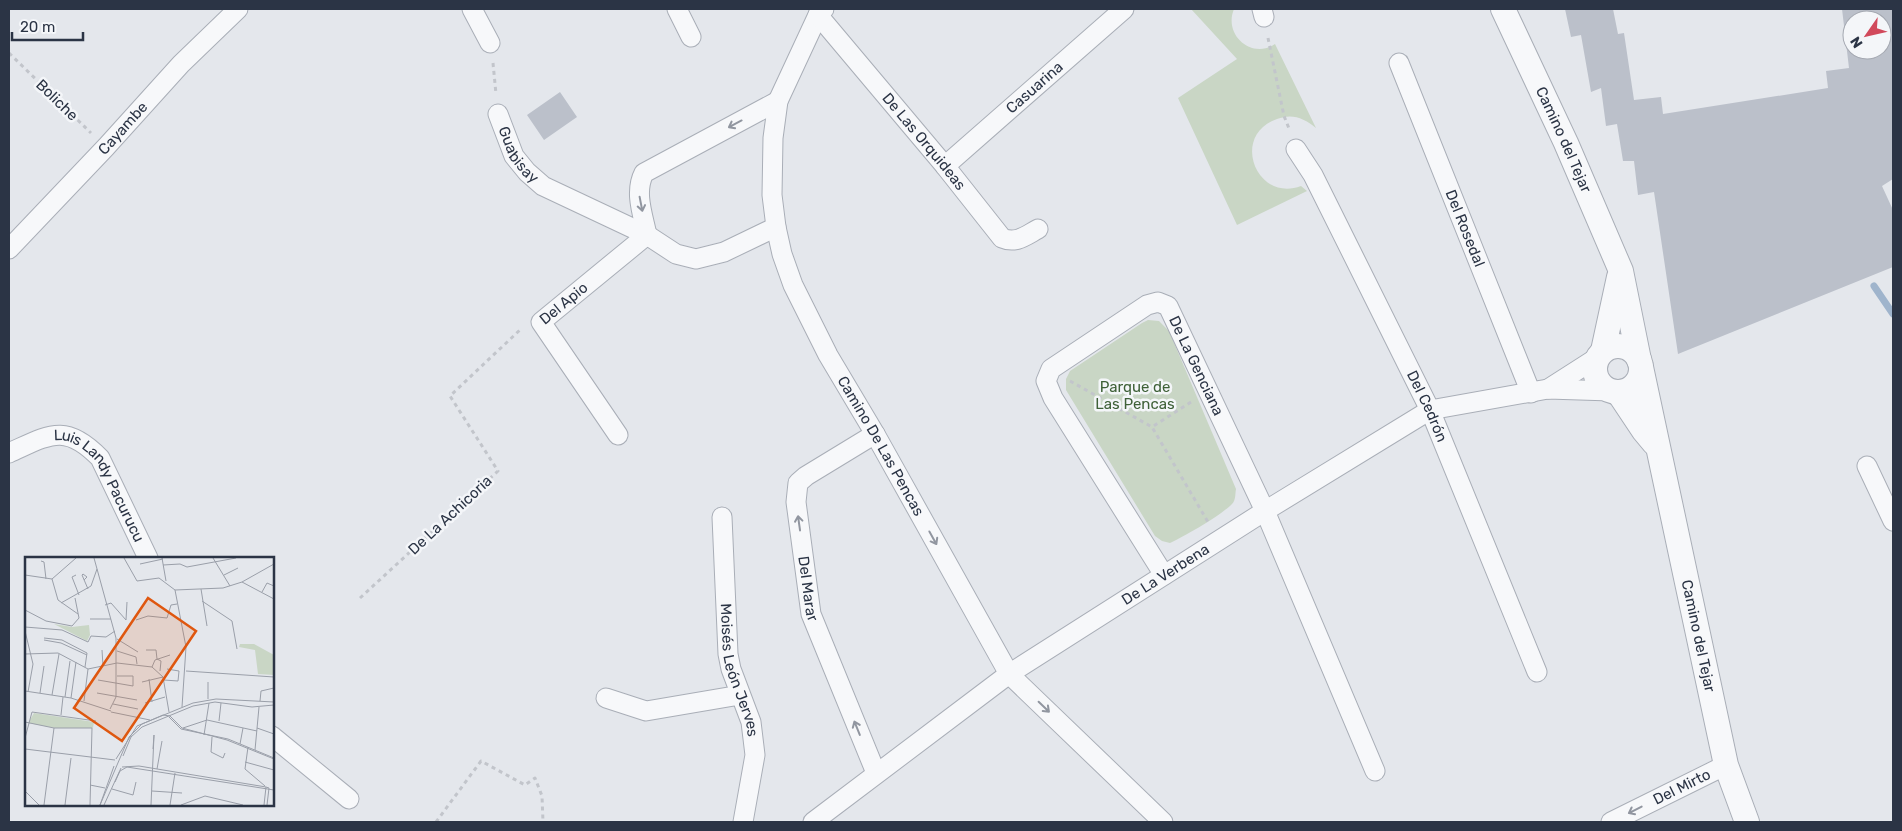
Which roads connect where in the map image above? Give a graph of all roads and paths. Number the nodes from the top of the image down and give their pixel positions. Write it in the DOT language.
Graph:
graph roads {
  1 [pos="238,9"];
  2 [pos="472,9"];
  3 [pos="677,9"];
  4 [pos="1124,9"];
  5 [pos="1502,9"];
  6 [pos="821,12"];
  7 [pos="1263,13"];
  8 [pos="691,36"];
  9 [pos="490,43"];
  10 [pos="9,53"];
  11 [pos="1399,63"];
  12 [pos="778,101"];
  13 [pos="498,114"];
  14 [pos="106,147"];
  15 [pos="1296,149"];
  16 [pos="945,166"];
  17 [pos="776,227"];
  18 [pos="1038,229"];
  19 [pos="647,235"];
  20 [pos="9,249"];
  21 [pos="1621,271"];
  22 [pos="541,322"];
  23 [pos="1600,354"];
  24 [pos="1640,363"];
  25 [pos="1051,369"];
  26 [pos="1540,391"];
  27 [pos="1614,391"];
  28 [pos="1196,398"];
  29 [pos="1430,410"];
  30 [pos="1152,427"];
  31 [pos="875,434"];
  32 [pos="618,435"];
  33 [pos="1658,448"];
  34 [pos="9,453"];
  35 [pos="1867,466"];
  36 [pos="1266,511"];
  37 [pos="722,517"];
  38 [pos="1893,521"];
  39 [pos="1207,522"];
  40 [pos="148,557"];
  41 [pos="1164,575"];
  42 [pos="360,598"];
  43 [pos="1537,672"];
  44 [pos="1009,674"];
  45 [pos="740,695"];
  46 [pos="606,698"];
  47 [pos="274,738"];
  48 [pos="1726,765"];
  49 [pos="1375,771"];
  50 [pos="876,773"];
  51 [pos="349,799"];
  52 [pos="436,822"];
  53 [pos="543,822"];
  54 [pos="743,822"];
  55 [pos="813,822"];
  56 [pos="1163,822"];
  57 [pos="1611,822"];
  58 [pos="1747,822"];
  1 -- 14 [label="street, Cayambe"];
  2 -- 9 [label="street"];
  3 -- 8 [label="street"];
  4 -- 16 [label="street, Casuarina"];
  5 -- 21 [label="street, Camino del Tejar"];
  6 -- 12 [label="street, Camino De Las Pencas"];
  6 -- 16 [label="street, De Las Orquideas"];
  7 -- 15 [label="path"];
  9 -- 13 [label="path, Guabisay"];
  10 -- 14 [label="path, Boliche"];
  11 -- 26 [label="street, Del Rosedal"];
  12 -- 17 [label="street, Camino De Las Pencas"];
  12 -- 19 [label="street, one-way"];
  13 -- 19 [label="street, Guabisay"];
  14 -- 20 [label="street, Cayambe"];
  15 -- 29 [label="street, Del Cedrón"];
  16 -- 18 [label="street, De Las Orquideas"];
  17 -- 19 [label="street, Guabisay"];
  17 -- 31 [label="street, Camino De Las Pencas"];
  19 -- 22 [label="street, Del Apio"];
  21 -- 23 [label="street"];
  21 -- 24 [label="street, Camino del Tejar"];
  22 -- 32 [label="street, Del Apio"];
  22 -- 42 [label="path, De La Achicoria"];
  23 -- 24 [label="street"];
  23 -- 26 [label="street, De La Verbena"];
  23 -- 27 [label="street"];
  24 -- 27 [label="street"];
  24 -- 33 [label="street, Camino del Tejar"];
  25 -- 30 [label="path"];
  25 -- 36 [label="street, De La Genciana"];
  25 -- 41 [label="street"];
  26 -- 27 [label="street, De La Verbena"];
  26 -- 29 [label="street, De La Verbena"];
  27 -- 33 [label="street, Camino del Tejar"];
  28 -- 30 [label="path"];
  29 -- 36 [label="street, De La Verbena"];
  29 -- 43 [label="street, Del Cedrón"];
  30 -- 39 [label="path"];
  31 -- 44 [label="street, Camino De Las Pencas, one-way"];
  50 -- 31 [label="street, Del Marar, one-way"];
  33 -- 48 [label="street, Camino del Tejar"];
  34 -- 40 [label="street, Luis Landy Pacurucu"];
  35 -- 38 [label="street"];
  36 -- 41 [label="street, De La Verbena"];
  36 -- 49 [label="street, De La Genciana"];
  37 -- 45 [label="street, Moisés León Jerves"];
  41 -- 44 [label="street, De La Verbena"];
  44 -- 50 [label="street, De La Verbena"];
  44 -- 56 [label="street, Camino De Las Pencas, one-way"];
  45 -- 46 [label="street"];
  45 -- 54 [label="street, Moisés León Jerves"];
  47 -- 51 [label="street"];
  48 -- 57 [label="street, Del Mirto, one-way"];
  48 -- 58 [label="street, Camino del Tejar"];
  50 -- 55 [label="street, De La Verbena"];
  52 -- 53 [label="path"];
}
